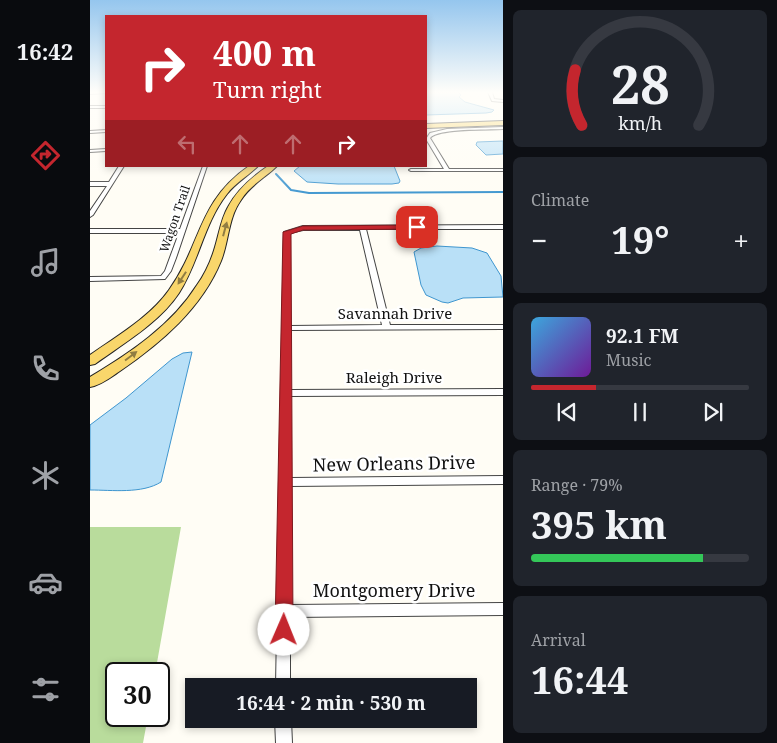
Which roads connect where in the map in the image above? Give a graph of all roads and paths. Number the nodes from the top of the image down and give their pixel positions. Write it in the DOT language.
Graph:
graph roads {
  1 [pos="503,128"];
  2 [pos="104,131"];
  3 [pos="90,132"];
  4 [pos="105,150"];
  5 [pos="90,151"];
  6 [pos="121,167"];
  7 [pos="205,167"];
  8 [pos="253,167"];
  9 [pos="272,167"];
  10 [pos="410,170"];
  11 [pos="446,170"];
  12 [pos="503,170"];
  13 [pos="90,184"];
  14 [pos="110,184"];
  15 [pos="90,215"];
  16 [pos="503,227"];
  17 [pos="363,228"];
  18 [pos="90,231"];
  19 [pos="183,231"];
  20 [pos="90,279"];
  21 [pos="503,327"];
  22 [pos="287,328"];
  23 [pos="386,328"];
  24 [pos="90,361"];
  25 [pos="90,383"];
  26 [pos="503,392"];
  27 [pos="286,393"];
  28 [pos="503,480"];
  29 [pos="286,482"];
  30 [pos="503,609"];
  31 [pos="284,611"];
  32 [pos="283,678"];
  33 [pos="284,728"];
  34 [pos="284,743"];
  1 -- 11 [label="street"];
  2 -- 3 [label="street"];
  4 -- 5 [label="street"];
  6 -- 14 [label="street"];
  7 -- 19 [label="street, Wagon Trail"];
  8 -- 24 [label="main road, one-way"];
  25 -- 9 [label="main road, one-way"];
  10 -- 11 [label="street"];
  11 -- 12 [label="street"];
  13 -- 14 [label="street"];
  14 -- 15 [label="street"];
  16 -- 17 [label="street"];
  17 -- 22 [label="street"];
  17 -- 23 [label="street"];
  18 -- 19 [label="street"];
  19 -- 20 [label="street, Wagon Trail"];
  21 -- 23 [label="street, Savannah Drive"];
  22 -- 23 [label="street, Savannah Drive"];
  22 -- 27 [label="street"];
  26 -- 27 [label="street, Raleigh Drive"];
  27 -- 29 [label="street"];
  28 -- 29 [label="street, New Orleans Drive"];
  29 -- 31 [label="street"];
  30 -- 31 [label="street, Montgomery Drive"];
  31 -- 32 [label="street"];
  33 -- 34 [label="street"];
}
